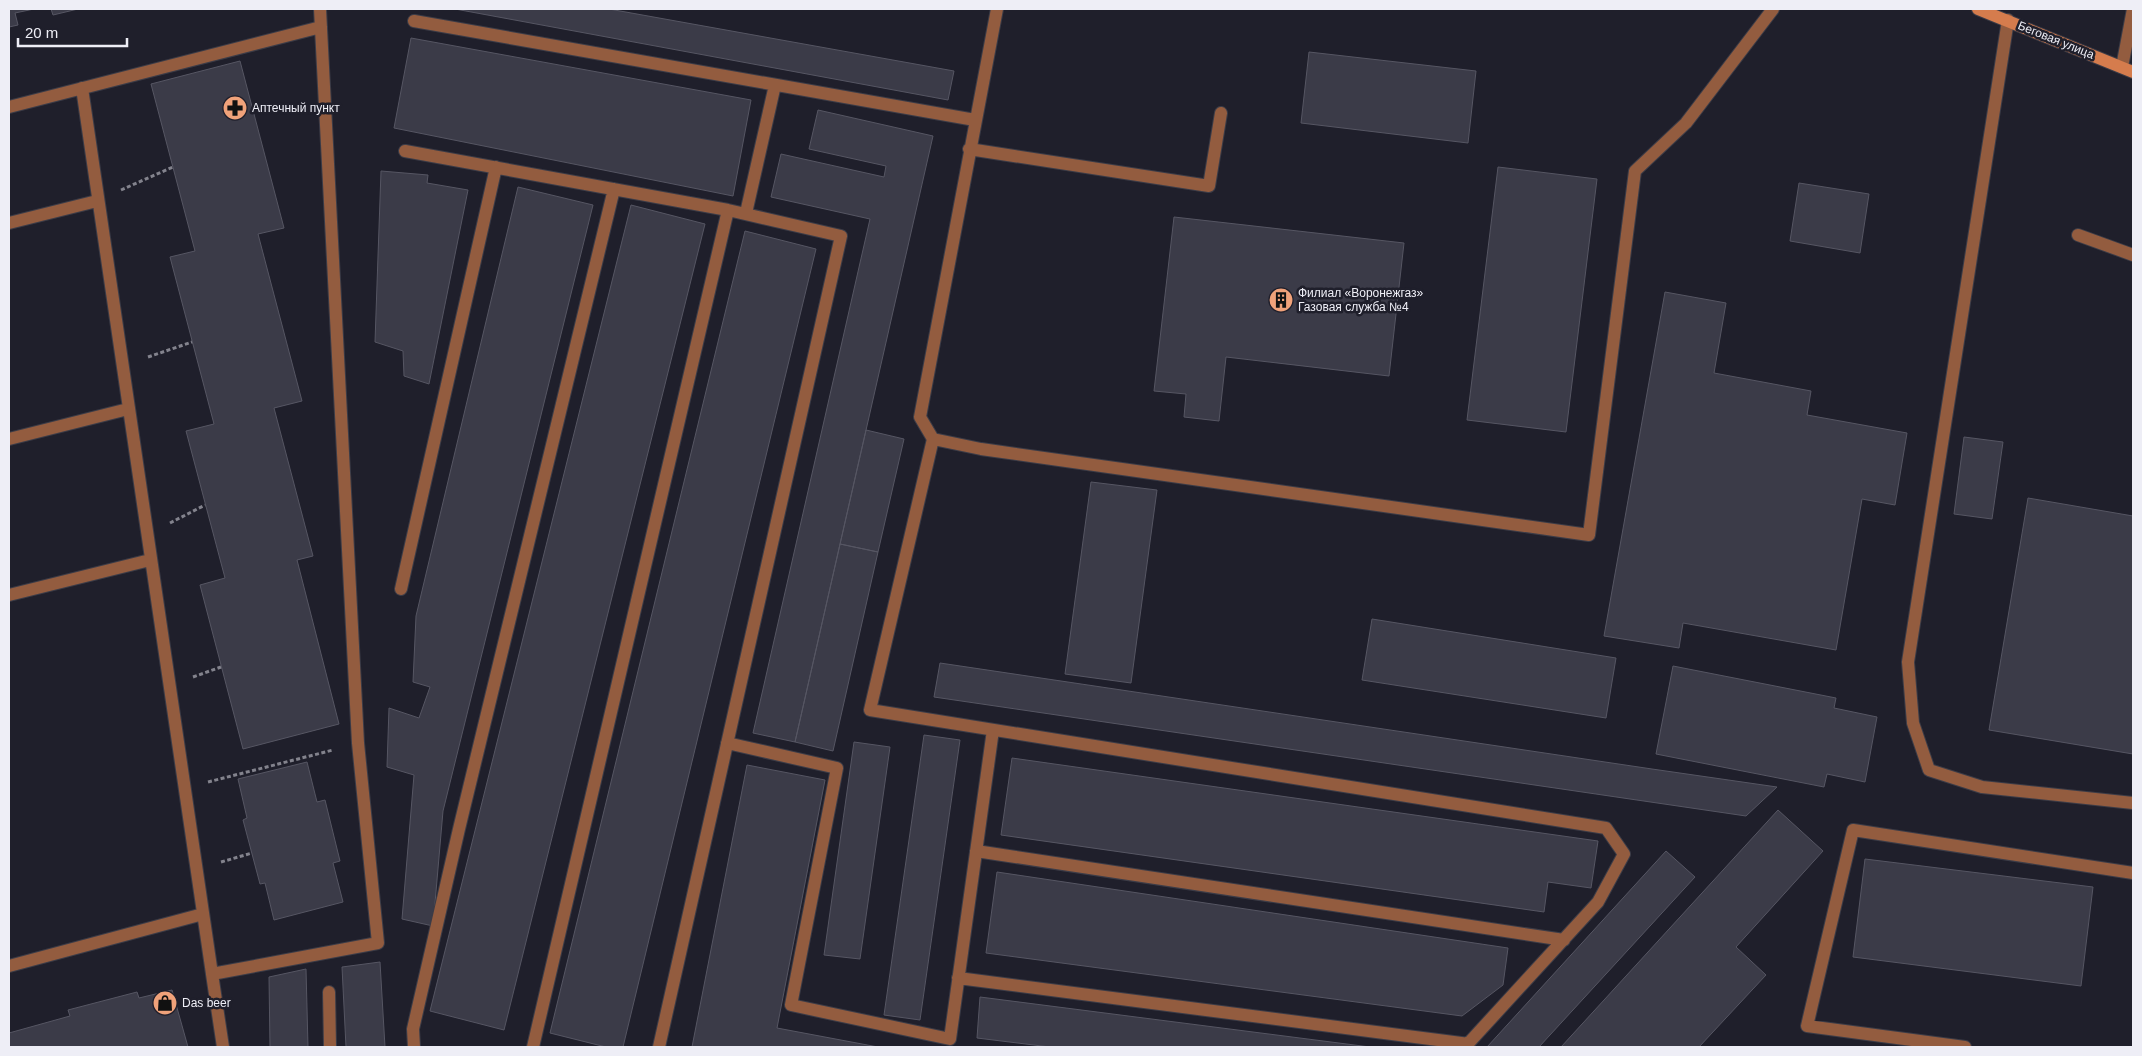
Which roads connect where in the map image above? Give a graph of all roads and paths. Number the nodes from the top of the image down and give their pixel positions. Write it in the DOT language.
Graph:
graph roads {
  1 [pos="320,9"];
  2 [pos="997,9"];
  3 [pos="1773,9"];
  4 [pos="1978,9"];
  5 [pos="2133,9"];
  6 [pos="2008,20"];
  7 [pos="414,21"];
  8 [pos="321,27"];
  9 [pos="2127,70"];
  10 [pos="775,85"];
  11 [pos="82,88"];
  12 [pos="9,106"];
  13 [pos="1221,113"];
  14 [pos="975,120"];
  15 [pos="969,149"];
  16 [pos="405,151"];
  17 [pos="173,167"];
  18 [pos="496,168"];
  19 [pos="614,189"];
  20 [pos="97,201"];
  21 [pos="728,210"];
  22 [pos="746,213"];
  23 [pos="9,223"];
  24 [pos="2078,235"];
  25 [pos="2133,255"];
  26 [pos="192,342"];
  27 [pos="121,365"];
  28 [pos="128,409"];
  29 [pos="9,439"];
  30 [pos="933,439"];
  31 [pos="205,505"];
  32 [pos="146,534"];
  33 [pos="150,560"];
  34 [pos="401,589"];
  35 [pos="9,595"];
  36 [pos="993,730"];
  37 [pos="358,743"];
  38 [pos="728,743"];
  39 [pos="184,789"];
  40 [pos="2133,803"];
  41 [pos="976,851"];
  42 [pos="252,854"];
  43 [pos="196,870"];
  44 [pos="2133,873"];
  45 [pos="203,914"];
  46 [pos="1564,940"];
  47 [pos="9,966"];
  48 [pos="212,974"];
  49 [pos="958,978"];
  50 [pos="329,992"];
  51 [pos="1467,1046"];
  52 [pos="223,1047"];
  53 [pos="330,1047"];
  54 [pos="414,1047"];
  55 [pos="533,1047"];
  56 [pos="659,1047"];
  57 [pos="1965,1047"];
  1 -- 8 [label="lane"];
  2 -- 14 [label="lane"];
  3 -- 30 [label="lane"];
  4 -- 6 [label="street, Беговая улица"];
  5 -- 9 [label="lane"];
  6 -- 9 [label="street, Беговая улица"];
  6 -- 40 [label="lane"];
  7 -- 10 [label="lane"];
  8 -- 11 [label="lane"];
  8 -- 37 [label="lane"];
  10 -- 14 [label="lane"];
  10 -- 22 [label="lane"];
  11 -- 12 [label="lane"];
  11 -- 20 [label="lane"];
  13 -- 15 [label="lane"];
  14 -- 15 [label="lane"];
  15 -- 30 [label="lane"];
  16 -- 18 [label="lane"];
  17 -- 20 [label="path"];
  18 -- 19 [label="lane"];
  18 -- 34 [label="lane"];
  19 -- 21 [label="lane"];
  19 -- 54 [label="lane"];
  20 -- 23 [label="lane"];
  20 -- 27 [label="lane"];
  21 -- 22 [label="lane"];
  21 -- 55 [label="lane"];
  22 -- 38 [label="lane"];
  24 -- 25 [label="lane"];
  26 -- 27 [label="path"];
  27 -- 28 [label="lane"];
  28 -- 29 [label="lane"];
  28 -- 32 [label="lane"];
  30 -- 36 [label="lane"];
  31 -- 32 [label="path"];
  32 -- 33 [label="lane"];
  33 -- 35 [label="lane"];
  33 -- 39 [label="lane"];
  36 -- 41 [label="lane"];
  36 -- 46 [label="lane"];
  37 -- 39 [label="path"];
  37 -- 48 [label="lane"];
  38 -- 49 [label="lane"];
  38 -- 56 [label="lane"];
  39 -- 43 [label="lane"];
  41 -- 46 [label="lane"];
  41 -- 49 [label="lane"];
  42 -- 43 [label="path"];
  43 -- 45 [label="lane"];
  44 -- 57 [label="lane"];
  45 -- 47 [label="lane"];
  45 -- 48 [label="lane"];
  46 -- 51 [label="lane"];
  48 -- 52 [label="lane"];
  49 -- 51 [label="lane"];
  50 -- 53 [label="lane"];
}
